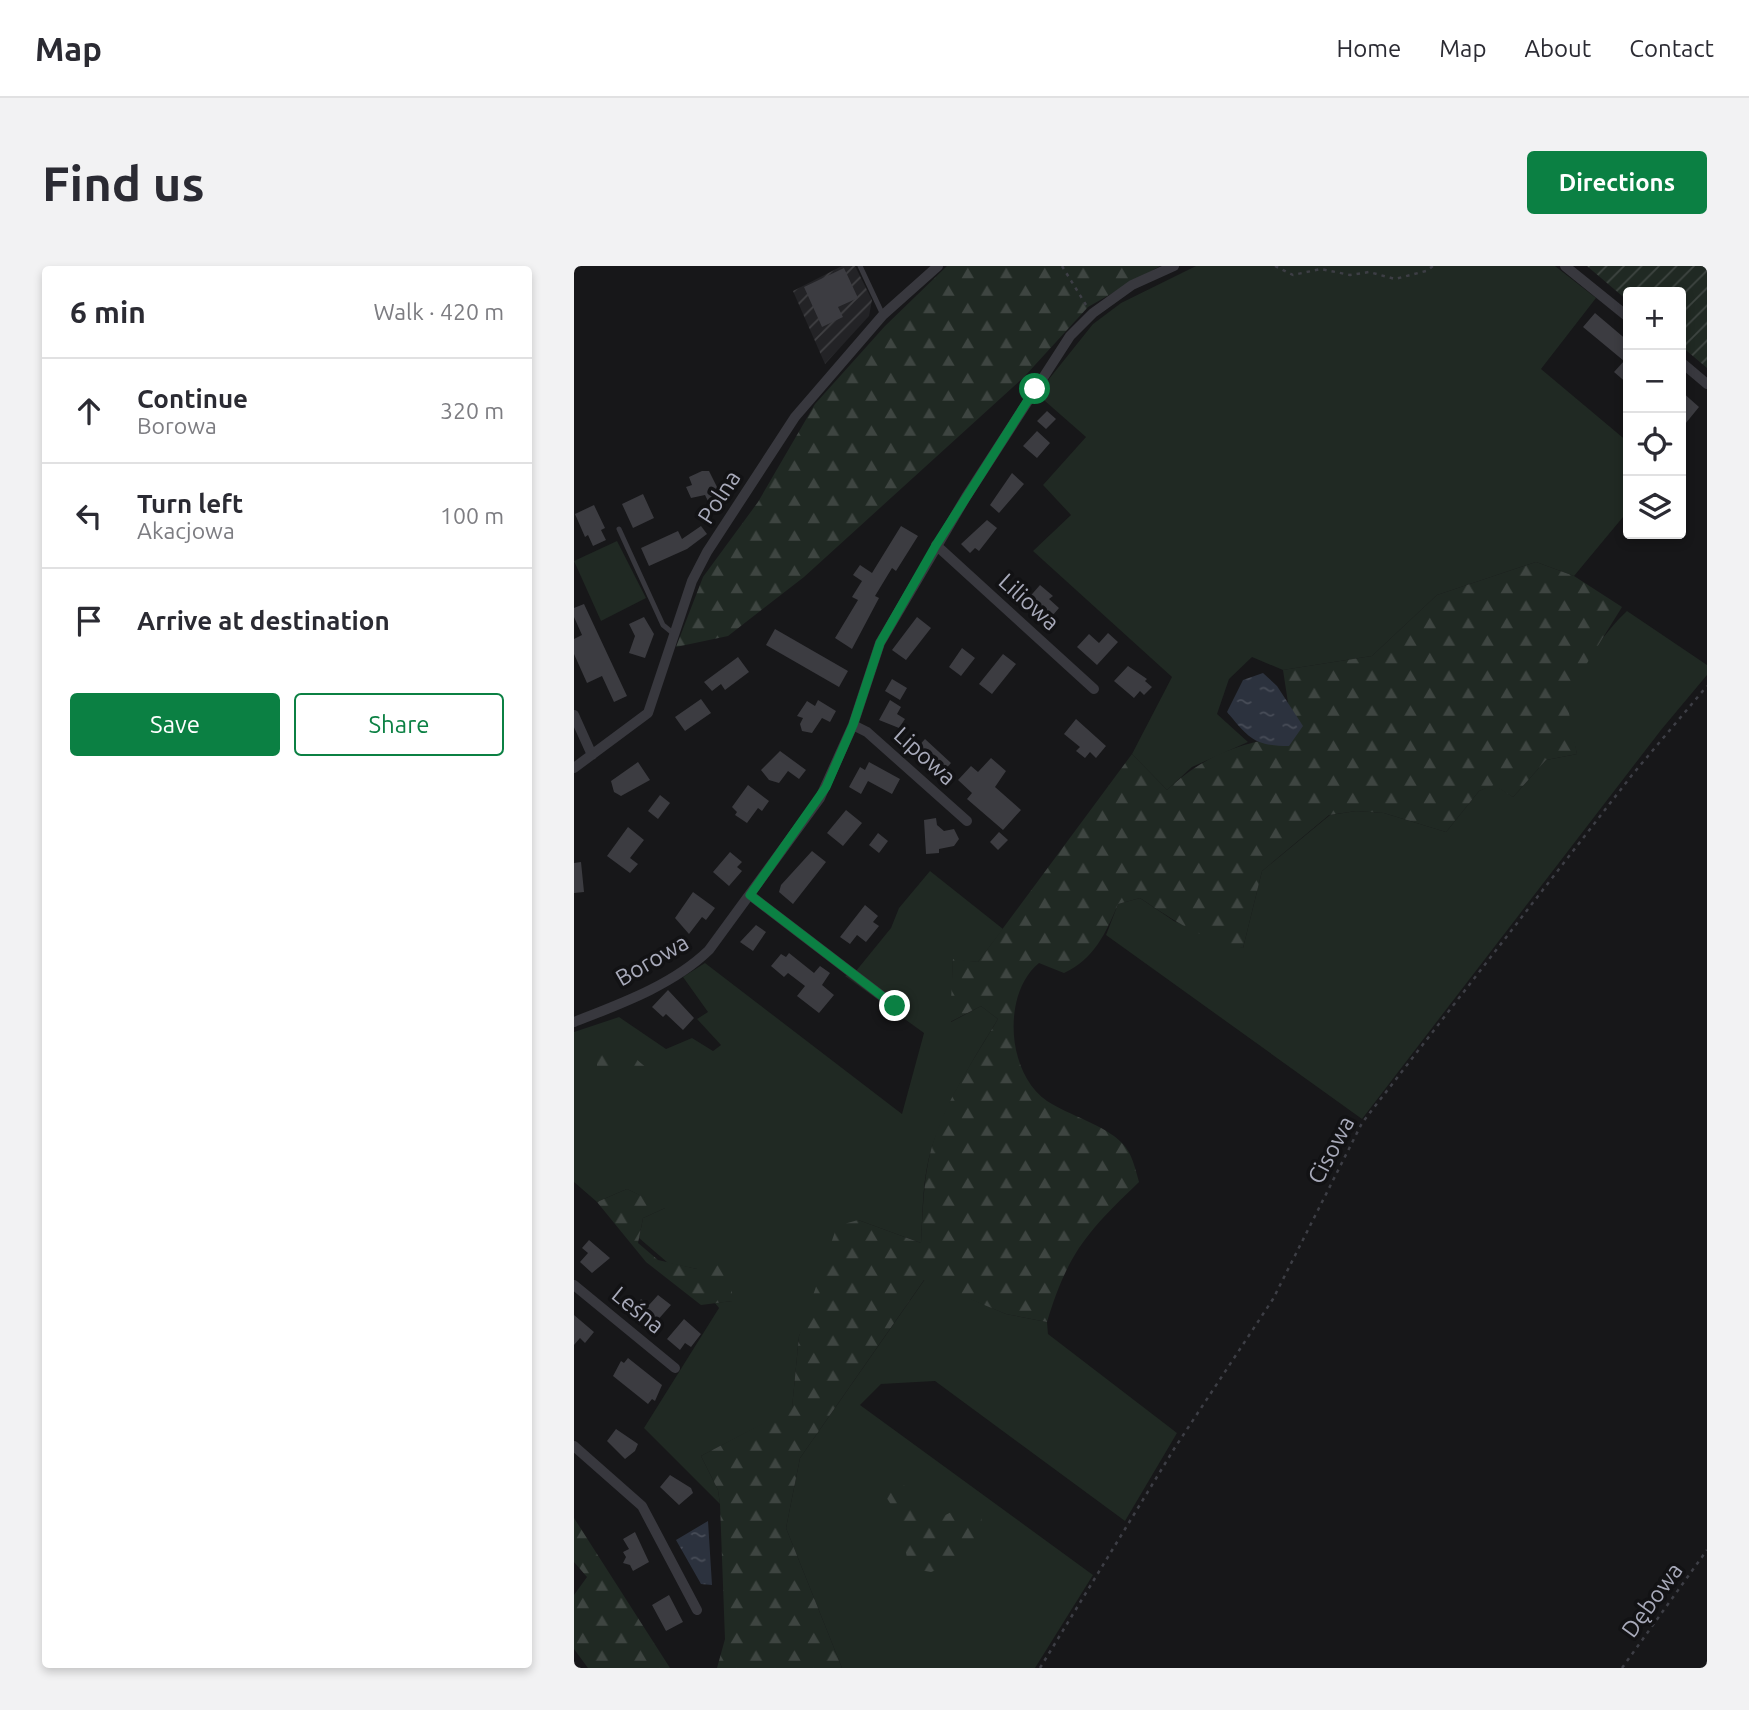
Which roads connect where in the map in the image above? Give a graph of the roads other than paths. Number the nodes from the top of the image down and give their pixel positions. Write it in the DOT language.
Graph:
graph roads {
  1 [pos="860,266"];
  2 [pos="938,266"];
  3 [pos="1174,266"];
  4 [pos="1565,266"];
  5 [pos="1623,313"];
  6 [pos="883,315"];
  7 [pos="1686,366"];
  8 [pos="1707,384"];
  9 [pos="619,529"];
  10 [pos="936,545"];
  11 [pos="674,634"];
  12 [pos="1094,689"];
  13 [pos="574,716"];
  14 [pos="853,725"];
  15 [pos="592,755"];
  16 [pos="574,768"];
  17 [pos="967,821"];
  18 [pos="750,895"];
  19 [pos="895,1006"];
  20 [pos="574,1022"];
  21 [pos="574,1285"];
  22 [pos="675,1368"];
  23 [pos="574,1446"];
  24 [pos="697,1610"];
  1 -- 6 [label="lane"];
  2 -- 6 [label="street, Polna"];
  3 -- 10 [label="street, Borowa"];
  4 -- 5 [label="street"];
  6 -- 11 [label="street, Polna"];
  7 -- 8 [label="street"];
  9 -- 11 [label="lane"];
  10 -- 12 [label="street, Liliowa"];
  10 -- 14 [label="street, Borowa"];
  11 -- 15 [label="street, Polna"];
  13 -- 15 [label="street"];
  14 -- 17 [label="street, Lipowa"];
  14 -- 18 [label="street, Borowa"];
  15 -- 16 [label="street, Polna"];
  18 -- 19 [label="street"];
  18 -- 20 [label="street, Borowa"];
  21 -- 22 [label="street, Leśna"];
  23 -- 24 [label="street"];
}
